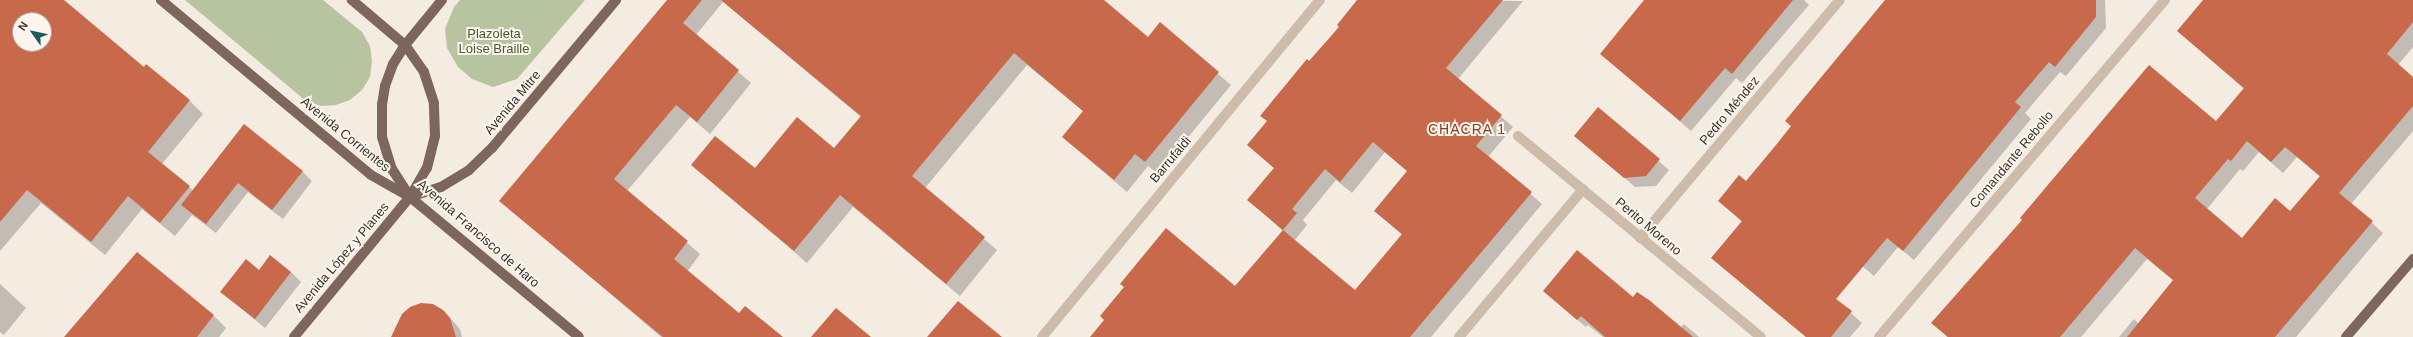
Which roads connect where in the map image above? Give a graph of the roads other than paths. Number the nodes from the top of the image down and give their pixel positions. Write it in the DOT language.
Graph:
graph roads {
  1 [pos="161,0"];
  2 [pos="352,0"];
  3 [pos="442,0"];
  4 [pos="616,0"];
  5 [pos="1320,0"];
  6 [pos="1840,0"];
  7 [pos="2165,0"];
  8 [pos="405,45"];
  9 [pos="1518,136"];
  10 [pos="1583,189"];
  11 [pos="410,197"];
  12 [pos="1640,238"];
  13 [pos="2413,259"];
  14 [pos="294,337"];
  15 [pos="579,337"];
  16 [pos="1042,337"];
  17 [pos="1459,337"];
  18 [pos="1761,337"];
  19 [pos="1879,337"];
  20 [pos="2346,337"];
  1 -- 11 [label="main road, Avenida Corrientes"];
  2 -- 8 [label="main road"];
  3 -- 8 [label="main road"];
  4 -- 11 [label="main road, Avenida Mitre"];
  5 -- 16 [label="street, Barrufaldi"];
  6 -- 12 [label="street, Pedro Méndez"];
  7 -- 19 [label="street, Comandante Rebollo"];
  8 -- 11 [label="main road, Avenida Francisco de Haro"];
  8 -- 11 [label="main road"];
  9 -- 10 [label="street, Perito Moreno"];
  10 -- 12 [label="street, Perito Moreno"];
  10 -- 17 [label="street"];
  11 -- 14 [label="main road, Avenida López y Planes"];
  11 -- 15 [label="main road, Avenida Francisco de Haro"];
  12 -- 18 [label="street, Perito Moreno"];
  13 -- 20 [label="main road"];
}
